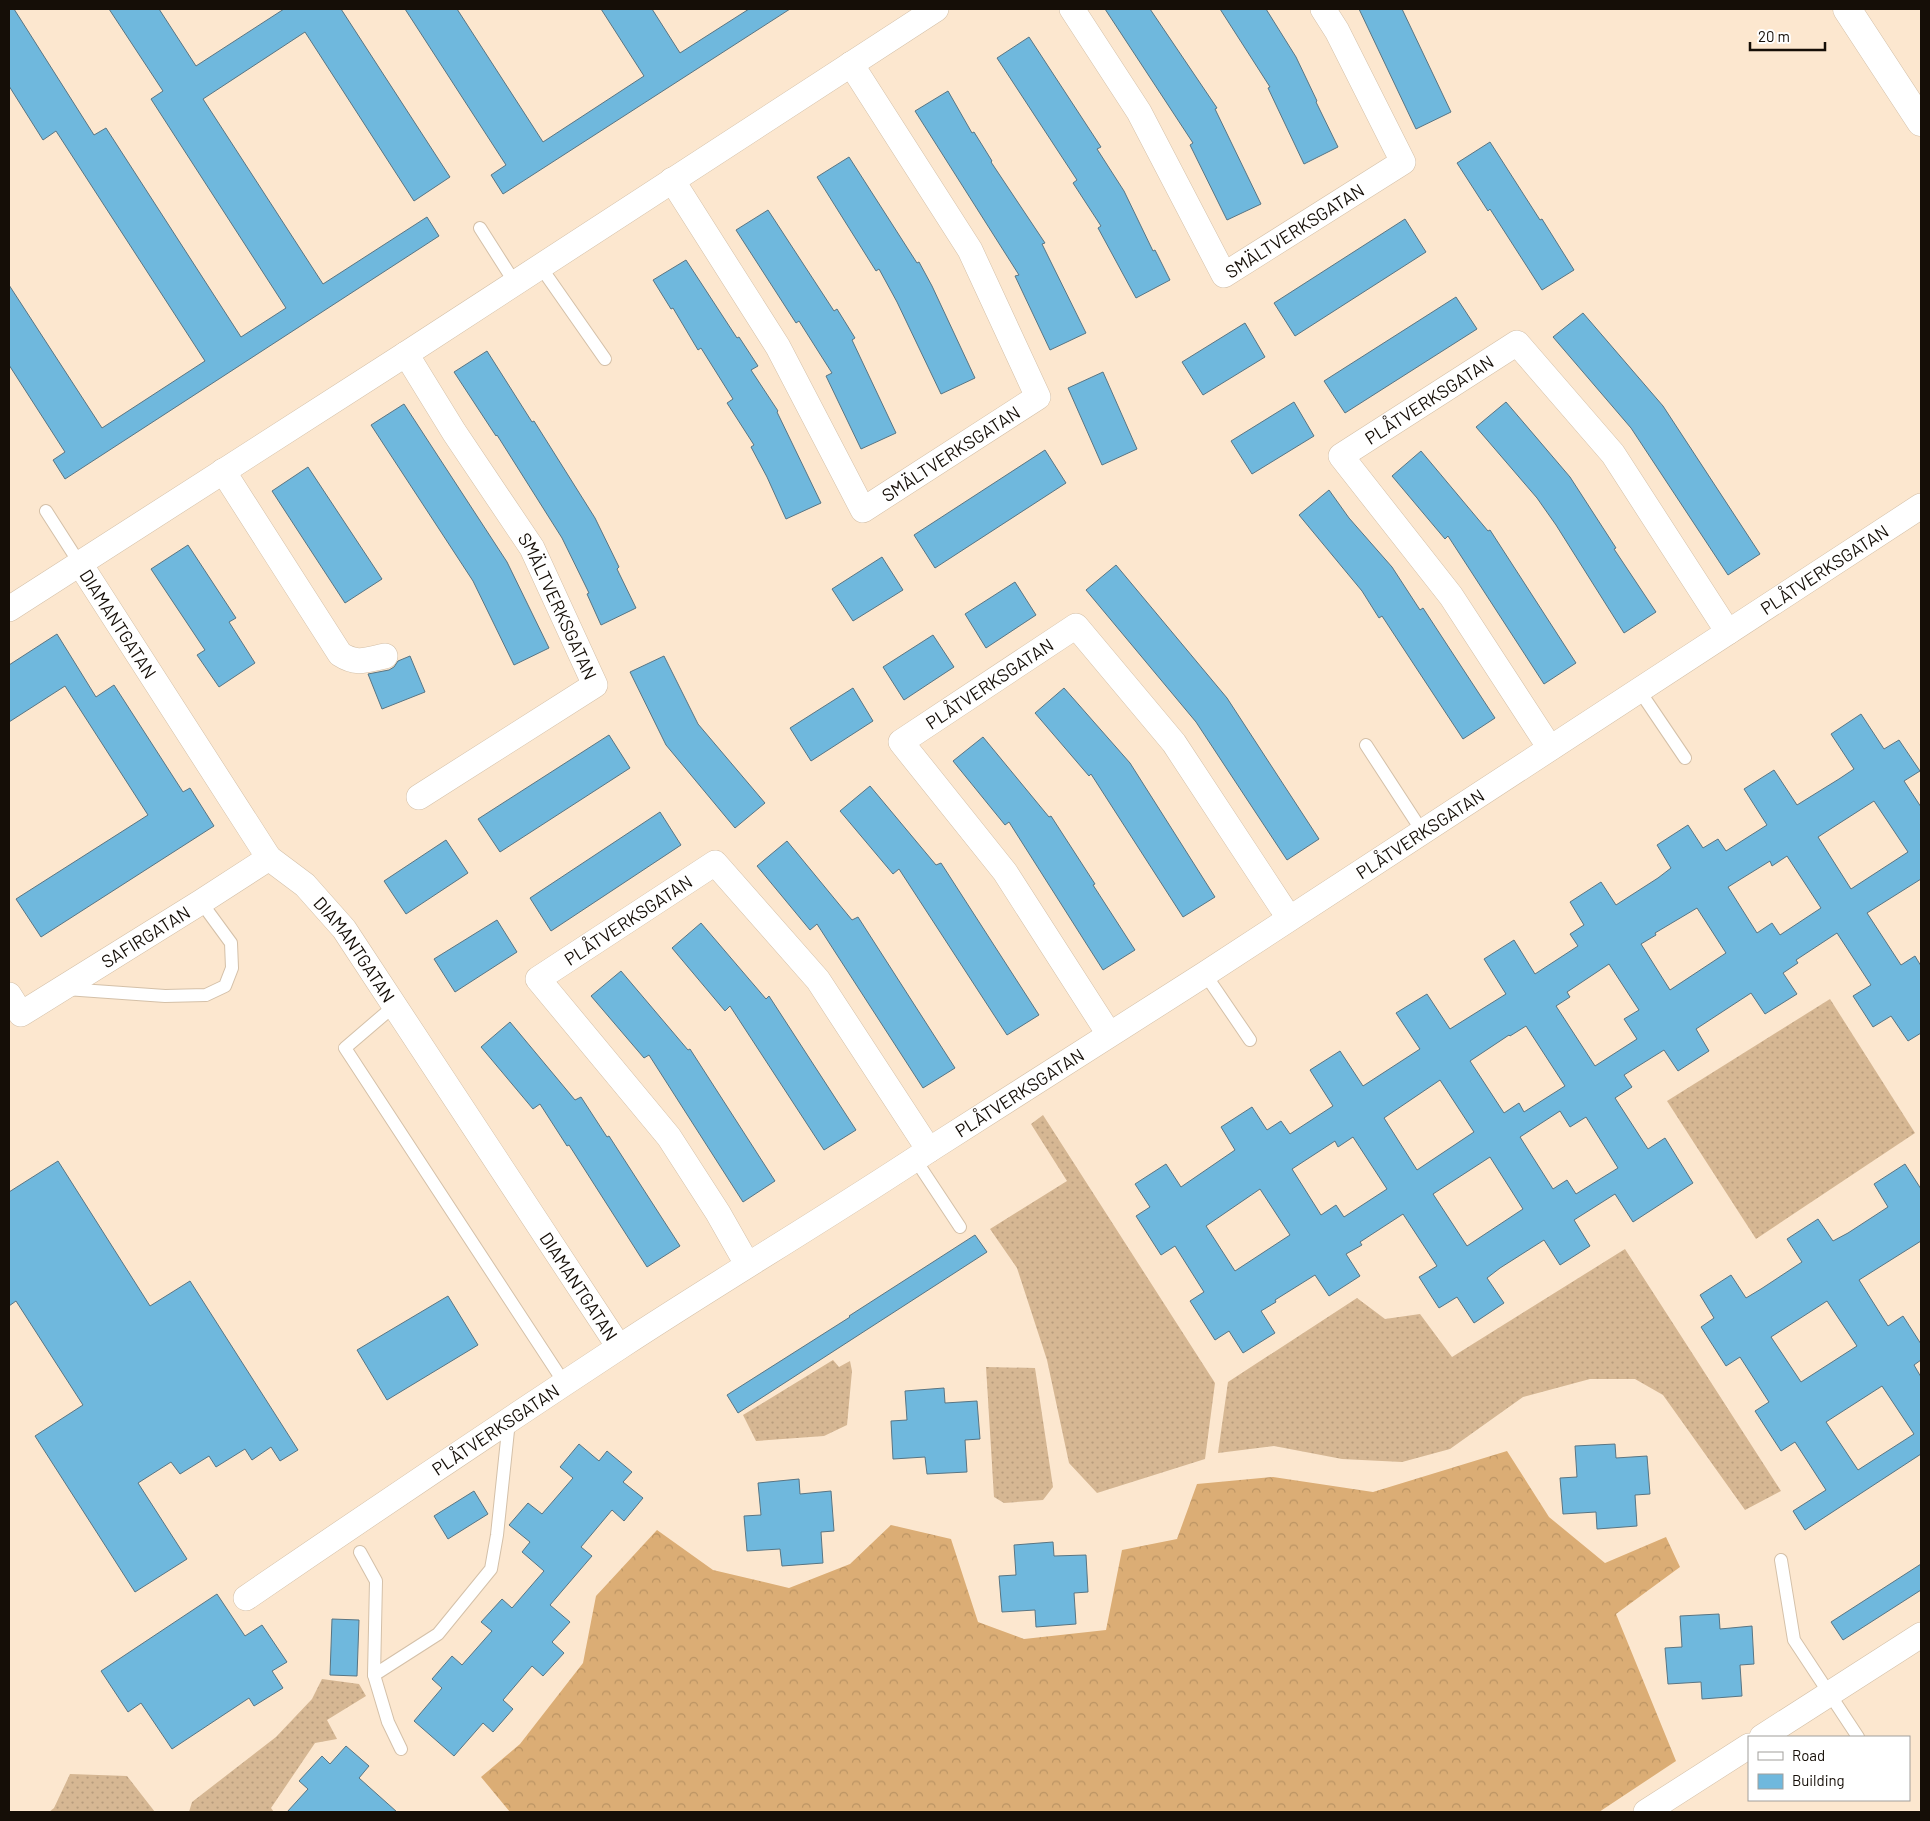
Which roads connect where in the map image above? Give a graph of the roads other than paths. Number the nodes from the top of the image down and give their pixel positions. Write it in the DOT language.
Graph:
graph roads {
  1 [pos="936,9"];
  2 [pos="1072,9"];
  3 [pos="1323,9"];
  4 [pos="1847,9"];
  5 [pos="851,64"];
  6 [pos="1921,122"];
  7 [pos="672,180"];
  8 [pos="480,228"];
  9 [pos="540,266"];
  10 [pos="515,282"];
  11 [pos="406,354"];
  12 [pos="605,359"];
  13 [pos="223,471"];
  14 [pos="1921,506"];
  15 [pos="46,511"];
  16 [pos="80,564"];
  17 [pos="9,609"];
  18 [pos="1728,632"];
  19 [pos="385,656"];
  20 [pos="1639,690"];
  21 [pos="1366,745"];
  22 [pos="1550,748"];
  23 [pos="1685,758"];
  24 [pos="419,797"];
  25 [pos="1422,831"];
  26 [pos="269,858"];
  27 [pos="201,902"];
  28 [pos="1289,918"];
  29 [pos="1205,974"];
  30 [pos="61,989"];
  31 [pos="15,1004"];
  32 [pos="394,1006"];
  33 [pos="1109,1034"];
  34 [pos="1250,1040"];
  35 [pos="922,1154"];
  36 [pos="960,1227"];
  37 [pos="747,1264"];
  38 [pos="619,1347"];
  39 [pos="565,1384"];
  40 [pos="508,1421"];
  41 [pos="360,1552"];
  42 [pos="1781,1560"];
  43 [pos="246,1598"];
  44 [pos="1921,1635"];
  45 [pos="374,1675"];
  46 [pos="1830,1694"];
  47 [pos="1764,1736"];
  48 [pos="1857,1736"];
  49 [pos="1748,1747"];
  50 [pos="401,1749"];
  51 [pos="1646,1812"];
  1 -- 5 [label="street"];
  2 -- 3 [label="street, SMÄLTVERKSGATAN"];
  4 -- 6 [label="street"];
  5 -- 7 [label="street"];
  5 -- 7 [label="street, SMÄLTVERKSGATAN"];
  7 -- 9 [label="street"];
  8 -- 10 [label="lane"];
  9 -- 10 [label="street"];
  9 -- 12 [label="lane"];
  10 -- 11 [label="street"];
  11 -- 13 [label="street"];
  11 -- 24 [label="street, SMÄLTVERKSGATAN"];
  13 -- 16 [label="street"];
  13 -- 19 [label="street"];
  14 -- 18 [label="street, PLÅTVERKSGATAN"];
  15 -- 16 [label="lane"];
  16 -- 17 [label="street"];
  16 -- 26 [label="street, DIAMANTGATAN"];
  18 -- 20 [label="street, PLÅTVERKSGATAN"];
  18 -- 22 [label="street, PLÅTVERKSGATAN"];
  20 -- 22 [label="street, PLÅTVERKSGATAN"];
  20 -- 23 [label="lane"];
  21 -- 25 [label="lane"];
  22 -- 25 [label="street, PLÅTVERKSGATAN"];
  25 -- 28 [label="street, PLÅTVERKSGATAN"];
  26 -- 27 [label="street, SAFIRGATAN"];
  26 -- 32 [label="street, DIAMANTGATAN"];
  27 -- 30 [label="street, SAFIRGATAN"];
  27 -- 30 [label="lane"];
  28 -- 29 [label="street, PLÅTVERKSGATAN"];
  28 -- 33 [label="street, PLÅTVERKSGATAN"];
  29 -- 33 [label="street, PLÅTVERKSGATAN"];
  29 -- 34 [label="lane"];
  30 -- 31 [label="street, SAFIRGATAN"];
  32 -- 38 [label="street, DIAMANTGATAN"];
  32 -- 39 [label="lane"];
  33 -- 35 [label="street, PLÅTVERKSGATAN"];
  35 -- 36 [label="lane"];
  35 -- 37 [label="street, PLÅTVERKSGATAN"];
  35 -- 37 [label="street, PLÅTVERKSGATAN"];
  37 -- 38 [label="street, PLÅTVERKSGATAN"];
  38 -- 39 [label="street, PLÅTVERKSGATAN"];
  39 -- 40 [label="street, PLÅTVERKSGATAN"];
  40 -- 43 [label="street, PLÅTVERKSGATAN"];
  40 -- 45 [label="lane"];
  41 -- 45 [label="lane"];
  42 -- 46 [label="lane"];
  44 -- 46 [label="street"];
  45 -- 50 [label="lane"];
  46 -- 47 [label="street"];
  46 -- 48 [label="lane"];
  49 -- 51 [label="street"];
}
